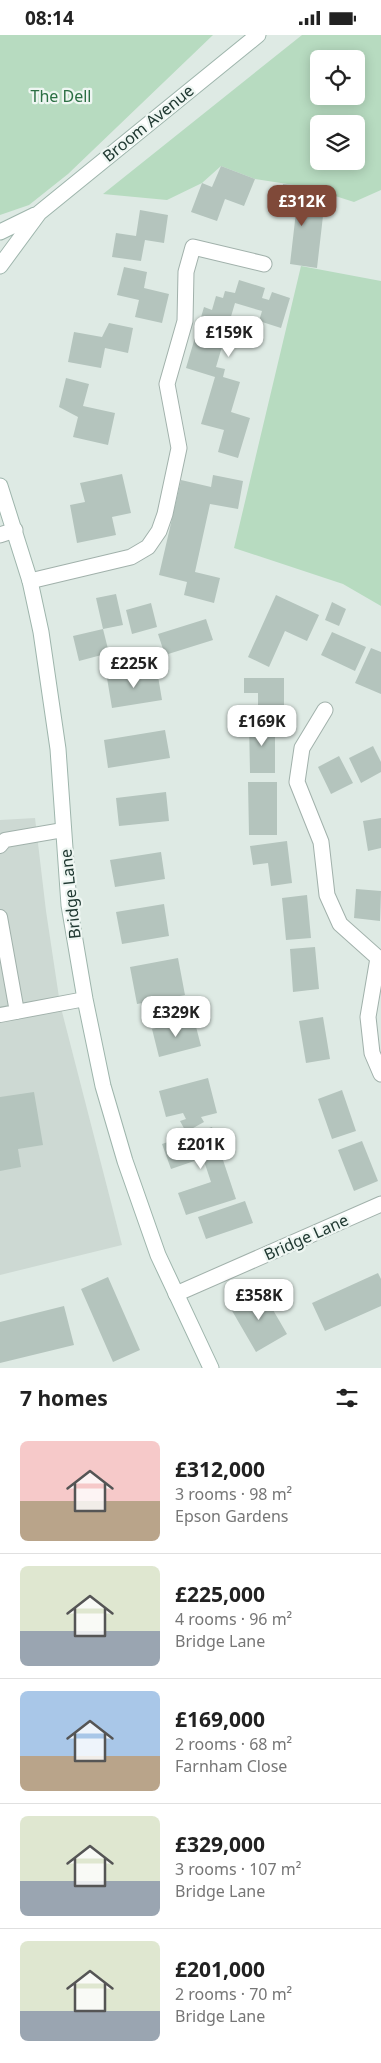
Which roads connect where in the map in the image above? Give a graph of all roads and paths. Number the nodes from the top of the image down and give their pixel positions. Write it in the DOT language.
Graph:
graph roads {
  1 [pos="258,35"];
  2 [pos="39,213"];
  3 [pos="0,232"];
  4 [pos="264,264"];
  5 [pos="0,266"];
  6 [pos="0,486"];
  7 [pos="15,530"];
  8 [pos="0,535"];
  9 [pos="30,581"];
  10 [pos="325,709"];
  11 [pos="63,830"];
  12 [pos="0,846"];
  13 [pos="0,917"];
  14 [pos="380,958"];
  15 [pos="85,999"];
  16 [pos="17,1012"];
  17 [pos="0,1015"];
  18 [pos="381,1074"];
  19 [pos="381,1204"];
  20 [pos="176,1294"];
  21 [pos="211,1368"];
  1 -- 2 [label="street, Broom Avenue"];
  2 -- 3 [label="street, Broom Avenue"];
  2 -- 5 [label="street, Broom Avenue"];
  4 -- 9 [label="street"];
  6 -- 7 [label="street, Bridge Lane"];
  7 -- 8 [label="street"];
  7 -- 9 [label="street, Bridge Lane"];
  9 -- 11 [label="street, Bridge Lane"];
  10 -- 14 [label="street"];
  11 -- 12 [label="lane"];
  11 -- 15 [label="street, Bridge Lane"];
  13 -- 16 [label="lane"];
  14 -- 18 [label="street"];
  15 -- 16 [label="lane"];
  15 -- 20 [label="street, Bridge Lane"];
  16 -- 17 [label="lane"];
  19 -- 20 [label="street, Bridge Lane"];
  20 -- 21 [label="street, Bridge Lane"];
}
